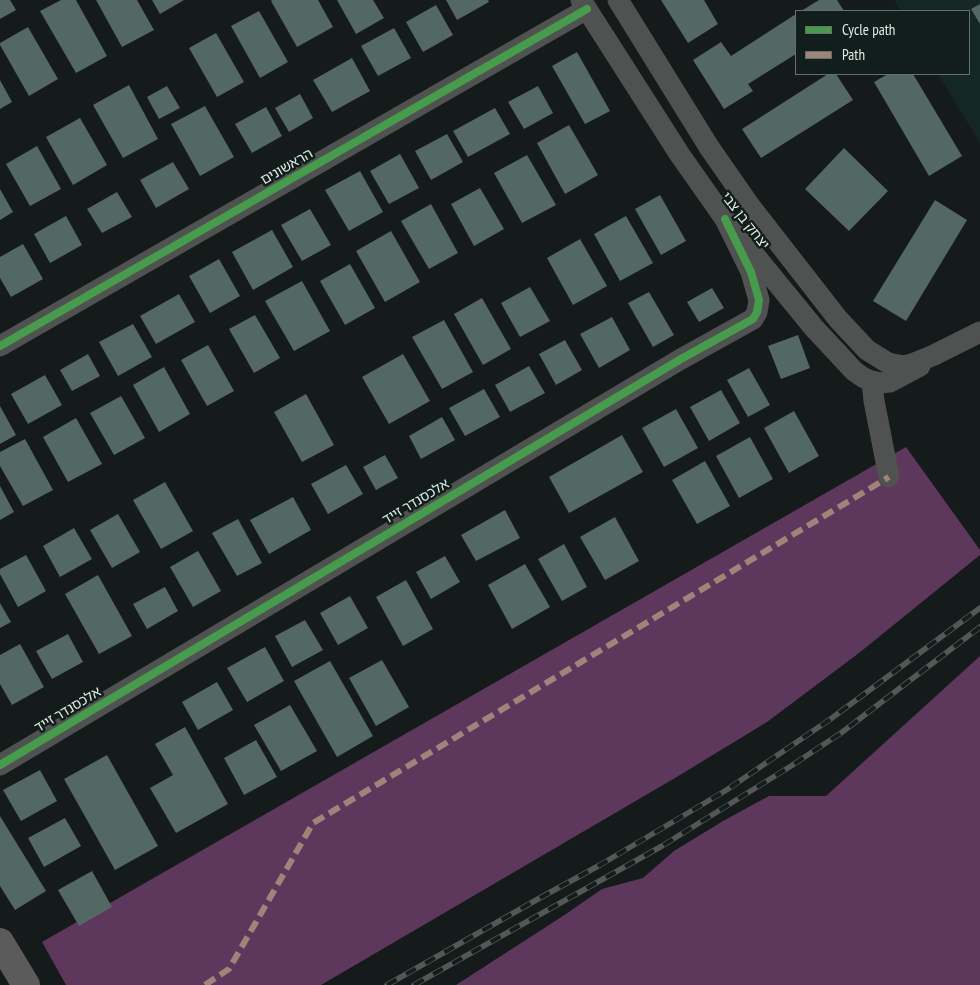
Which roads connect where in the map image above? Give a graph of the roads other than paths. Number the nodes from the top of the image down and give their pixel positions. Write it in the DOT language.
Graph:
graph roads {
  1 [pos="618,0"];
  2 [pos="584,4"];
  3 [pos="725,219"];
  4 [pos="980,332"];
  5 [pos="0,346"];
  6 [pos="934,356"];
  7 [pos="872,381"];
  8 [pos="889,476"];
  9 [pos="0,765"];
  10 [pos="0,942"];
  11 [pos="26,985"];
  1 -- 6 [label="street, יצחק בן צבי"];
  2 -- 3 [label="street, יצחק בן צבי"];
  2 -- 5 [label="street, הראשונים"];
  3 -- 7 [label="street, יצחק בן צבי"];
  3 -- 9 [label="street, אלכסנדר זייד"];
  4 -- 6 [label="street, יצחק בן צבי"];
  6 -- 7 [label="street, יצחק בן צבי"];
  7 -- 8 [label="street"];
  10 -- 11 [label="main road"];
}
